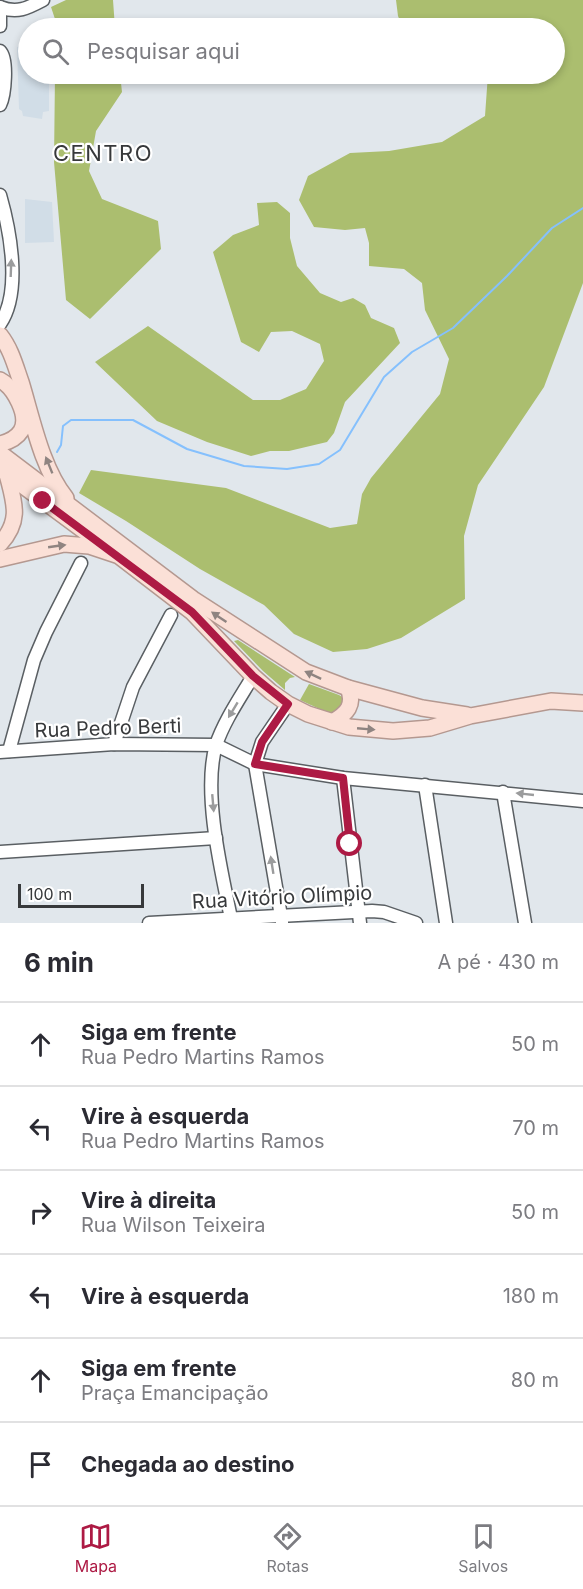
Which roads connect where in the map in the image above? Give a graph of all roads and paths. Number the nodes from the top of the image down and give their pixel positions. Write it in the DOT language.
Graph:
graph roads {
  1 [pos="44,0"];
  2 [pos="0,7"];
  3 [pos="0,26"];
  4 [pos="0,51"];
  5 [pos="0,105"];
  6 [pos="0,195"];
  7 [pos="0,324"];
  8 [pos="0,335"];
  9 [pos="0,380"];
  10 [pos="0,444"];
  11 [pos="0,453"];
  12 [pos="3,470"];
  13 [pos="80,514"];
  14 [pos="0,544"];
  15 [pos="124,553"];
  16 [pos="0,559"];
  17 [pos="81,563"];
  18 [pos="171,615"];
  19 [pos="253,676"];
  20 [pos="348,687"];
  21 [pos="288,704"];
  22 [pos="583,704"];
  23 [pos="470,716"];
  24 [pos="332,722"];
  25 [pos="114,744"];
  26 [pos="216,745"];
  27 [pos="5,751"];
  28 [pos="255,764"];
  29 [pos="343,778"];
  30 [pos="425,785"];
  31 [pos="503,792"];
  32 [pos="583,801"];
  33 [pos="216,838"];
  34 [pos="0,852"];
  35 [pos="358,917"];
  36 [pos="231,920"];
  37 [pos="281,920"];
  38 [pos="149,923"];
  39 [pos="416,923"];
  40 [pos="446,923"];
  41 [pos="525,923"];
  1 -- 2 [label="street"];
  2 -- 3 [label="street"];
  4 -- 5 [label="street"];
  7 -- 6 [label="street, one-way"];
  13 -- 8 [label="main road, one-way"];
  9 -- 10 [label="main road"];
  11 -- 13 [label="main road"];
  12 -- 14 [label="main road"];
  12 -- 15 [label="main road"];
  13 -- 15 [label="main road"];
  16 -- 15 [label="main road, one-way"];
  15 -- 19 [label="main road"];
  20 -- 15 [label="main road, one-way"];
  17 -- 27 [label="street"];
  18 -- 25 [label="street"];
  19 -- 21 [label="main road"];
  19 -- 26 [label="street, one-way"];
  20 -- 23 [label="main road"];
  20 -- 24 [label="main road"];
  21 -- 24 [label="main road"];
  21 -- 28 [label="street"];
  22 -- 23 [label="main road"];
  24 -- 23 [label="main road, one-way"];
  25 -- 26 [label="street, Rua Pedro Berti"];
  25 -- 27 [label="street, Rua Pedro Berti"];
  26 -- 28 [label="street"];
  26 -- 33 [label="street, one-way"];
  28 -- 29 [label="street"];
  37 -- 28 [label="street, one-way"];
  29 -- 30 [label="street"];
  29 -- 35 [label="street"];
  30 -- 31 [label="street"];
  30 -- 40 [label="street"];
  32 -- 31 [label="street, one-way"];
  31 -- 41 [label="street"];
  33 -- 34 [label="street"];
  33 -- 36 [label="street"];
  35 -- 37 [label="street, Rua Vitório Olímpio"];
  35 -- 39 [label="street, Rua Vitório Olímpio"];
  36 -- 37 [label="street, Rua Vitório Olímpio"];
  36 -- 38 [label="street, Rua Vitório Olímpio"];
}
